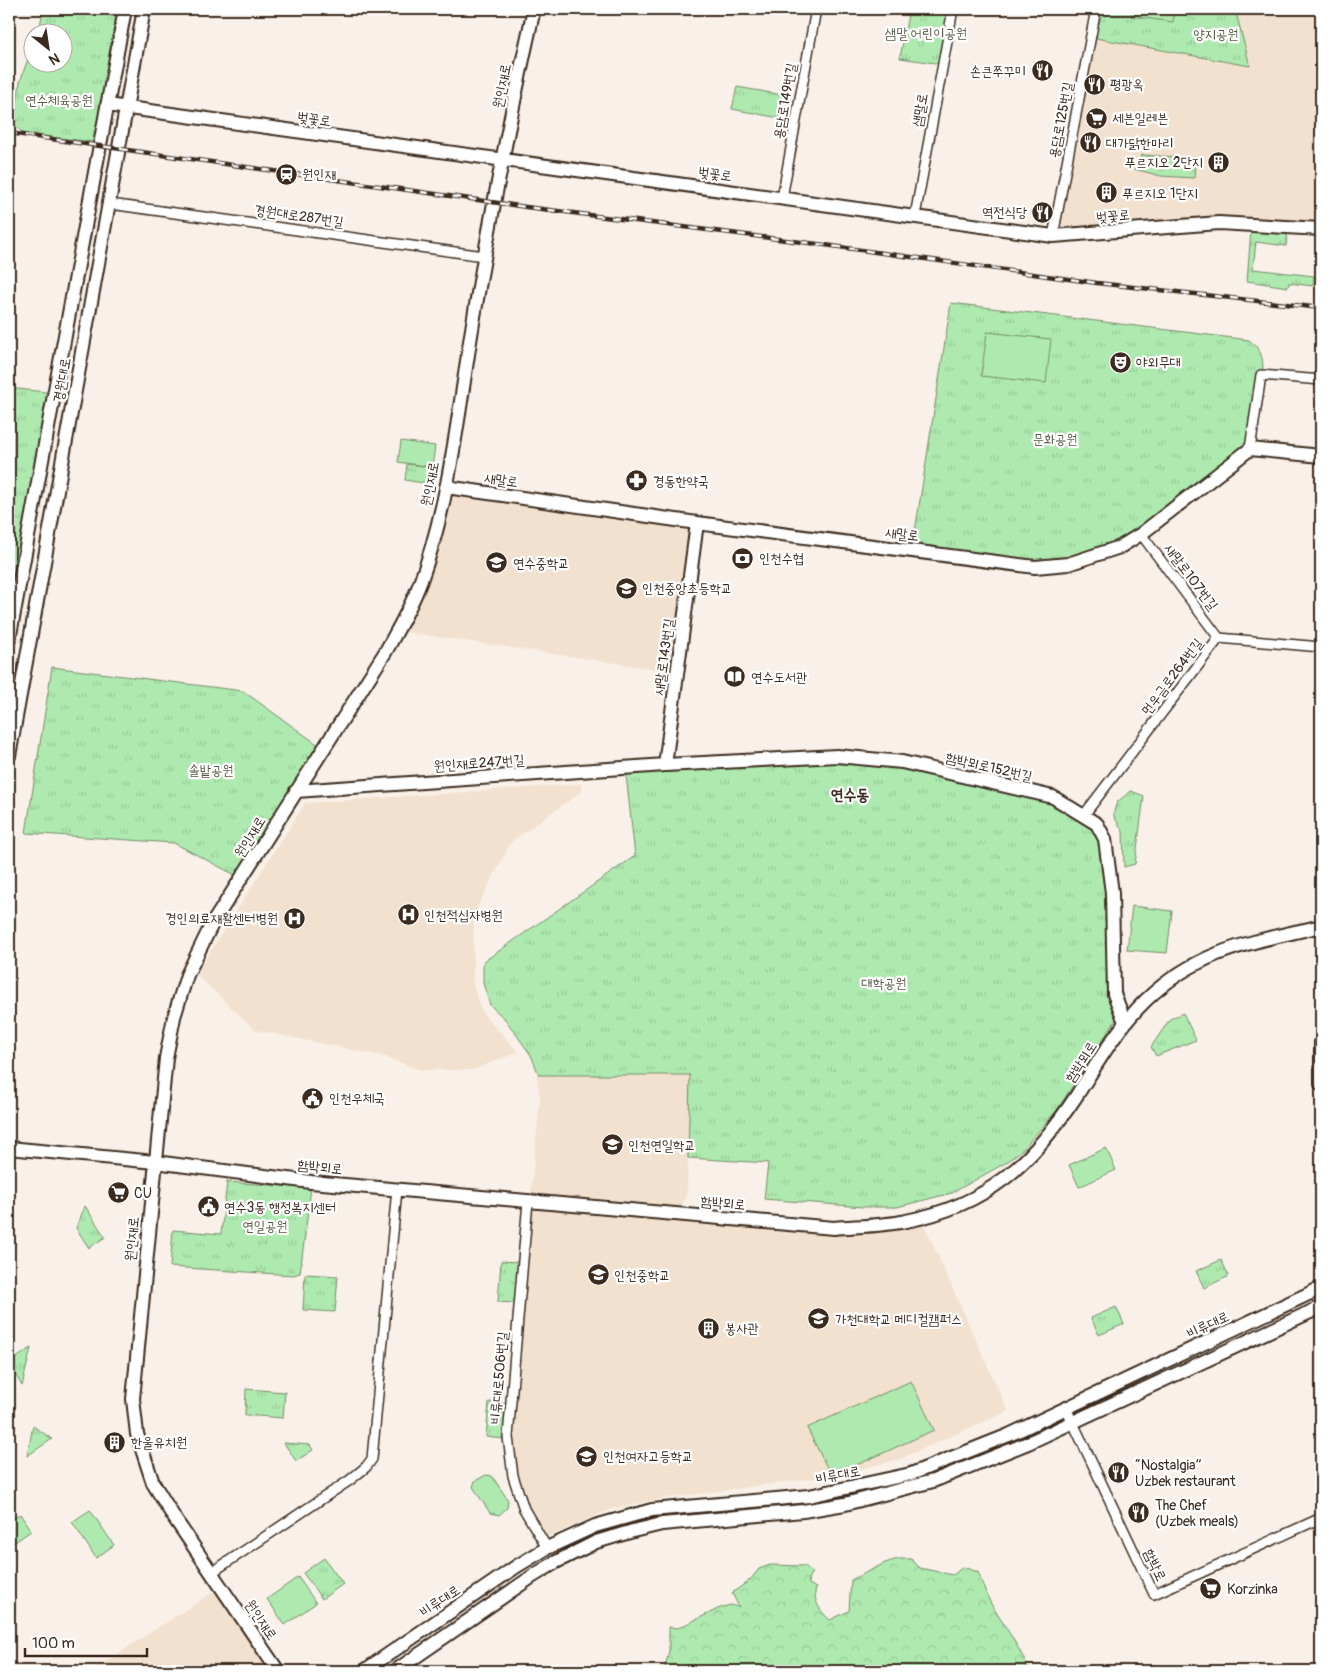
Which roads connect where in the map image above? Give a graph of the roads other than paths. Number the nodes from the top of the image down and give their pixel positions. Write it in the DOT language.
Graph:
graph roads {
  1 [pos="125,9"];
  2 [pos="144,9"];
  3 [pos="534,9"];
  4 [pos="816,9"];
  5 [pos="952,9"];
  6 [pos="1096,9"];
  7 [pos="106,105"];
  8 [pos="126,108"];
  9 [pos="503,160"];
  10 [pos="782,198"];
  11 [pos="110,204"];
  12 [pos="915,216"];
  13 [pos="1321,230"];
  14 [pos="1053,236"];
  15 [pos="484,256"];
  16 [pos="1321,380"];
  17 [pos="1250,449"];
  18 [pos="1321,456"];
  19 [pos="446,487"];
  20 [pos="697,523"];
  21 [pos="1141,534"];
  22 [pos="1219,638"];
  23 [pos="9,640"];
  24 [pos="1321,647"];
  25 [pos="9,756"];
  26 [pos="665,765"];
  27 [pos="296,791"];
  28 [pos="1084,815"];
  29 [pos="1321,926"];
  30 [pos="1125,1022"];
  31 [pos="1321,1042"];
  32 [pos="1321,1084"];
  33 [pos="9,1148"];
  34 [pos="155,1162"];
  35 [pos="397,1190"];
  36 [pos="528,1201"];
  37 [pos="1321,1288"];
  38 [pos="1321,1307"];
  39 [pos="1066,1408"];
  40 [pos="1072,1422"];
  41 [pos="1321,1518"];
  42 [pos="547,1548"];
  43 [pos="211,1573"];
  44 [pos="278,1671"];
  45 [pos="364,1671"];
  46 [pos="395,1671"];
  1 -- 7 [label="main road, 경원대로"];
  2 -- 8 [label="main road, 경원대로"];
  3 -- 9 [label="main road, 원인재로"];
  4 -- 10 [label="street, 용담로149번길"];
  5 -- 12 [label="street, 샘말로"];
  6 -- 14 [label="street, 용담로125번길"];
  7 -- 8 [label="main road, 벚꽃로"];
  7 -- 23 [label="main road, 경원대로"];
  8 -- 9 [label="main road, 벚꽃로"];
  8 -- 11 [label="main road, 경원대로"];
  9 -- 10 [label="main road, 벚꽃로"];
  9 -- 15 [label="main road, 원인재로"];
  10 -- 12 [label="main road, 벚꽃로"];
  11 -- 15 [label="street, 경원대로287번길"];
  11 -- 25 [label="main road, 경원대로"];
  12 -- 14 [label="main road, 벚꽃로"];
  13 -- 14 [label="main road, 벚꽃로"];
  15 -- 19 [label="main road, 원인재로"];
  16 -- 17 [label="street"];
  17 -- 18 [label="main road"];
  17 -- 21 [label="main road, 새말로"];
  19 -- 20 [label="main road, 새말로"];
  19 -- 27 [label="main road, 원인재로"];
  20 -- 21 [label="main road, 새말로"];
  20 -- 26 [label="main road, 새말로143번길"];
  21 -- 22 [label="street, 새말로107번길"];
  22 -- 24 [label="street, 먼우금로264번길"];
  22 -- 28 [label="street, 먼우금로264번길"];
  26 -- 27 [label="main road, 원인재로247번길"];
  26 -- 28 [label="main road, 함박뫼로152번길"];
  27 -- 34 [label="main road, 원인재로"];
  28 -- 30 [label="main road, 함박뫼로152번길"];
  29 -- 30 [label="main road, 함박뫼로"];
  30 -- 36 [label="main road, 함박뫼로"];
  31 -- 32 [label="main road"];
  33 -- 34 [label="main road, 함박뫼로"];
  34 -- 35 [label="main road, 함박뫼로"];
  34 -- 43 [label="main road, 원인재로"];
  35 -- 36 [label="main road, 함박뫼로"];
  35 -- 43 [label="street"];
  36 -- 42 [label="street, 비류대로506번길"];
  37 -- 39 [label="main road, 비류대로"];
  38 -- 40 [label="main road, 비류대로"];
  39 -- 40 [label="street, 함박로"];
  39 -- 42 [label="main road, 비류대로"];
  40 -- 41 [label="street, 함박로"];
  40 -- 46 [label="main road, 비류대로"];
  42 -- 45 [label="main road, 비류대로"];
  43 -- 44 [label="main road, 원인재로"];
}
